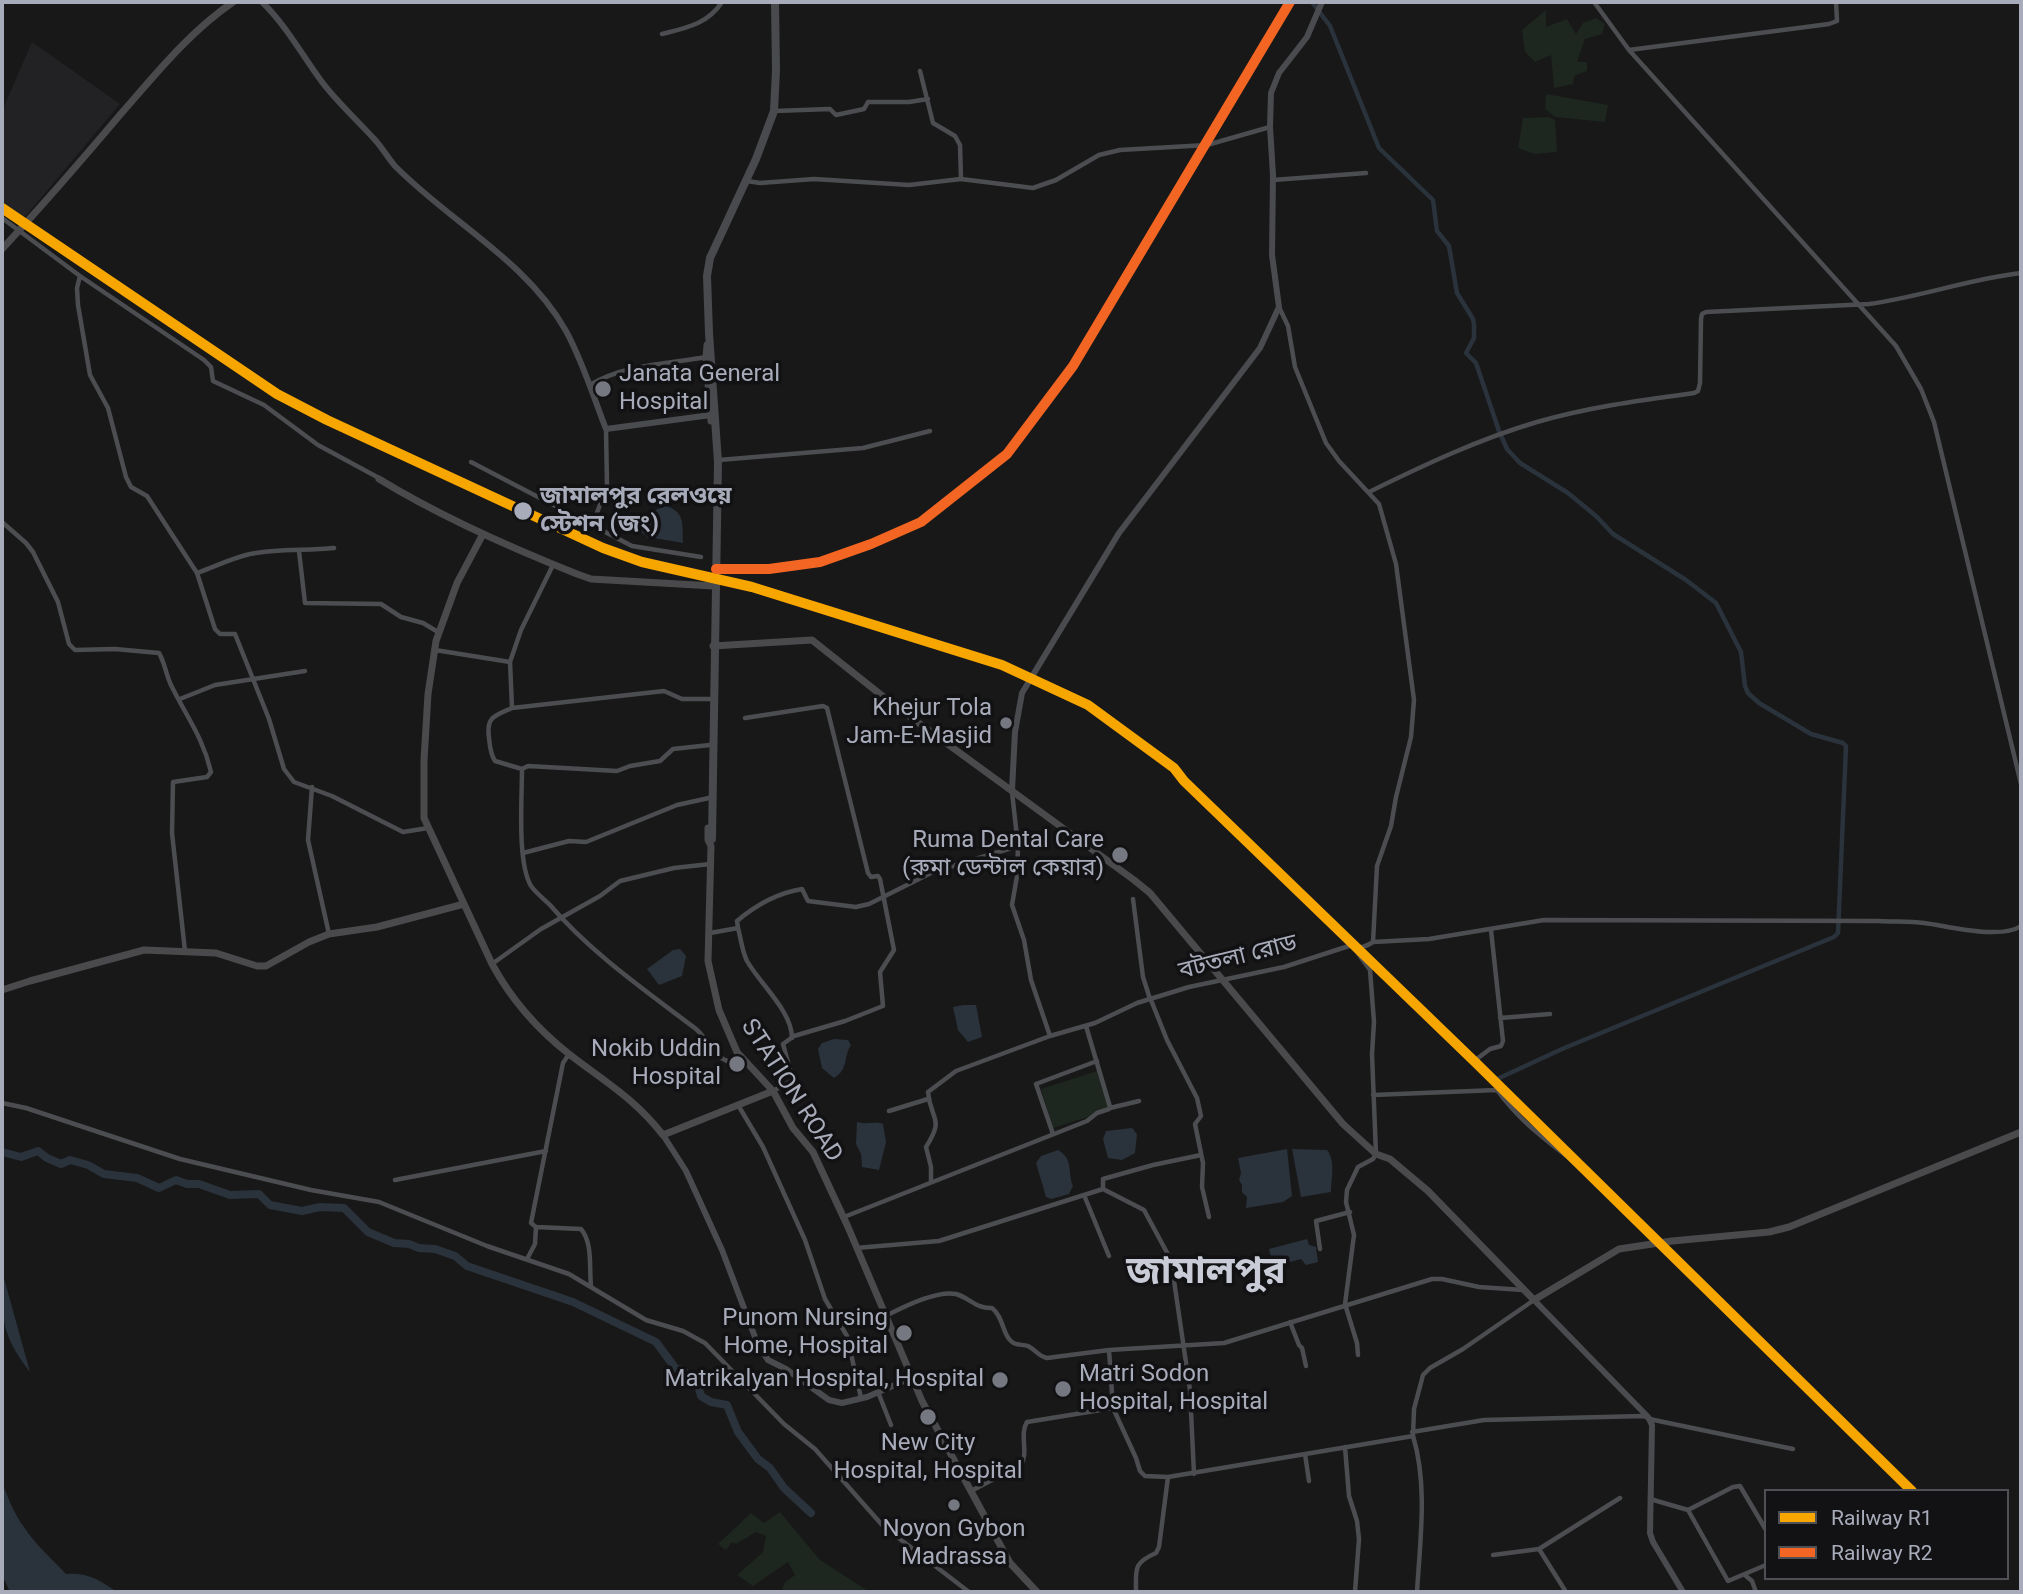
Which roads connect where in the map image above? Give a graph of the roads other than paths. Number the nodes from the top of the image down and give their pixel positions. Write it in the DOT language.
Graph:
graph roads {
  1 [pos="233,2"];
  2 [pos="262,2"];
  3 [pos="722,2"];
  4 [pos="775,2"];
  5 [pos="1322,2"];
  6 [pos="1594,2"];
  7 [pos="1836,2"];
  8 [pos="662,34"];
  9 [pos="1629,50"];
  10 [pos="920,71"];
  11 [pos="928,99"];
  12 [pos="774,111"];
  13 [pos="1270,127"];
  14 [pos="1366,173"];
  15 [pos="961,179"];
  16 [pos="746,180"];
  17 [pos="1273,180"];
  18 [pos="2,218"];
  19 [pos="20,230"];
  20 [pos="2,249"];
  21 [pos="2021,273"];
  22 [pos="80,276"];
  23 [pos="1860,305"];
  24 [pos="1279,307"];
  25 [pos="709,332"];
  26 [pos="706,357"];
  27 [pos="589,385"];
  28 [pos="711,415"];
  29 [pos="606,429"];
  30 [pos="930,431"];
  31 [pos="714,460"];
  32 [pos="471,462"];
  33 [pos="379,479"];
  34 [pos="1369,492"];
  35 [pos="2,522"];
  36 [pos="592,526"];
  37 [pos="484,534"];
  38 [pos="334,548"];
  39 [pos="299,551"];
  40 [pos="701,557"];
  41 [pos="553,565"];
  42 [pos="197,573"];
  43 [pos="714,586"];
  44 [pos="438,632"];
  45 [pos="713,646"];
  46 [pos="435,650"];
  47 [pos="510,662"];
  48 [pos="305,671"];
  49 [pos="252,681"];
  50 [pos="180,699"];
  51 [pos="712,699"];
  52 [pos="512,708"];
  53 [pos="745,719"];
  54 [pos="710,745"];
  55 [pos="522,769"];
  56 [pos="2021,784"];
  57 [pos="312,787"];
  58 [pos="1012,790"];
  59 [pos="709,798"];
  60 [pos="428,828"];
  61 [pos="712,842"];
  62 [pos="1018,846"];
  63 [pos="523,853"];
  64 [pos="710,864"];
  65 [pos="885,897"];
  66 [pos="1133,900"];
  67 [pos="464,904"];
  68 [pos="562,919"];
  69 [pos="2021,926"];
  70 [pos="738,928"];
  71 [pos="1491,930"];
  72 [pos="709,933"];
  73 [pos="329,934"];
  74 [pos="1373,942"];
  75 [pos="1352,945"];
  76 [pos="185,951"];
  77 [pos="492,964"];
  78 [pos="1224,981"];
  79 [pos="2,990"];
  80 [pos="1150,999"];
  81 [pos="1550,1014"];
  82 [pos="1500,1017"];
  83 [pos="1086,1026"];
  84 [pos="1049,1036"];
  85 [pos="792,1038"];
  86 [pos="569,1054"];
  87 [pos="1097,1061"];
  88 [pos="1474,1061"];
  89 [pos="746,1062"];
  90 [pos="773,1091"];
  91 [pos="1373,1095"];
  92 [pos="928,1099"];
  93 [pos="1139,1101"];
  94 [pos="2,1103"];
  95 [pos="738,1105"];
  96 [pos="1110,1108"];
  97 [pos="890,1111"];
  98 [pos="2021,1132"];
  99 [pos="1053,1134"];
  100 [pos="663,1135"];
  101 [pos="546,1150"];
  102 [pos="1376,1154"];
  103 [pos="1201,1155"];
  104 [pos="394,1180"];
  105 [pos="931,1181"];
  106 [pos="1103,1189"];
  107 [pos="1084,1195"];
  108 [pos="1622,1208"];
  109 [pos="1350,1212"];
  110 [pos="844,1217"];
  111 [pos="1209,1217"];
  112 [pos="536,1227"];
  113 [pos="856,1248"];
  114 [pos="1320,1249"];
  115 [pos="1109,1256"];
  116 [pos="527,1259"];
  117 [pos="591,1286"];
  118 [pos="1524,1290"];
  119 [pos="1534,1300"];
  120 [pos="1345,1304"];
  121 [pos="884,1316"];
  122 [pos="1290,1322"];
  123 [pos="1184,1347"];
  124 [pos="1109,1350"];
  125 [pos="1358,1355"];
  126 [pos="1306,1366"];
  127 [pos="911,1378"];
  128 [pos="878,1392"];
  129 [pos="861,1398"];
  130 [pos="1113,1408"];
  131 [pos="1648,1417"];
  132 [pos="891,1426"];
  133 [pos="1413,1434"];
  134 [pos="1345,1447"];
  135 [pos="1793,1449"];
  136 [pos="1305,1454"];
  137 [pos="1194,1474"];
  138 [pos="1168,1477"];
  139 [pos="1310,1480"];
  140 [pos="971,1491"];
  141 [pos="1620,1498"];
  142 [pos="1649,1499"];
  143 [pos="1688,1510"];
  144 [pos="1764,1527"];
  145 [pos="1539,1549"];
  146 [pos="1493,1555"];
  147 [pos="1764,1566"];
  148 [pos="1754,1571"];
  149 [pos="1745,1575"];
  150 [pos="1752,1581"];
  151 [pos="969,1592"];
  152 [pos="1037,1592"];
  153 [pos="1136,1592"];
  154 [pos="1355,1592"];
  155 [pos="1416,1592"];
  156 [pos="1566,1592"];
  157 [pos="1683,1592"];
  158 [pos="1756,1592"];
  1 -- 19 [label="main road"];
  2 -- 27 [label="main road"];
  3 -- 8 [label="street"];
  4 -- 12 [label="highway"];
  5 -- 13 [label="main road"];
  6 -- 9 [label="street"];
  7 -- 9 [label="street"];
  9 -- 23 [label="street"];
  10 -- 11 [label="street"];
  11 -- 12 [label="street"];
  11 -- 15 [label="street"];
  12 -- 16 [label="highway"];
  13 -- 15 [label="street"];
  13 -- 17 [label="main road"];
  14 -- 17 [label="street"];
  15 -- 16 [label="street"];
  16 -- 25 [label="highway"];
  17 -- 24 [label="main road"];
  18 -- 19 [label="street"];
  19 -- 20 [label="main road"];
  19 -- 22 [label="street"];
  21 -- 23 [label="street"];
  22 -- 33 [label="street"];
  22 -- 42 [label="street"];
  23 -- 34 [label="street"];
  23 -- 56 [label="street"];
  24 -- 34 [label="street"];
  24 -- 58 [label="main road"];
  25 -- 26 [label="main road, STATION ROAD"];
  25 -- 61 [label="highway, bridge"];
  26 -- 27 [label="street"];
  26 -- 28 [label="main road, STATION ROAD"];
  27 -- 29 [label="main road"];
  28 -- 29 [label="main road"];
  28 -- 31 [label="main road, STATION ROAD"];
  29 -- 36 [label="street"];
  30 -- 31 [label="street"];
  31 -- 43 [label="main road, STATION ROAD"];
  32 -- 36 [label="street"];
  33 -- 37 [label="main road"];
  34 -- 74 [label="street"];
  35 -- 50 [label="street"];
  36 -- 40 [label="street"];
  37 -- 41 [label="main road"];
  37 -- 44 [label="main road"];
  38 -- 39 [label="street"];
  39 -- 42 [label="street"];
  39 -- 44 [label="street"];
  41 -- 43 [label="main road"];
  41 -- 47 [label="street"];
  42 -- 49 [label="street"];
  43 -- 45 [label="main road, STATION ROAD"];
  44 -- 46 [label="main road"];
  45 -- 51 [label="main road, STATION ROAD"];
  45 -- 58 [label="main road"];
  46 -- 47 [label="street"];
  46 -- 60 [label="main road"];
  47 -- 52 [label="street"];
  48 -- 49 [label="street"];
  49 -- 50 [label="street"];
  49 -- 57 [label="street"];
  50 -- 76 [label="street"];
  51 -- 52 [label="street"];
  51 -- 54 [label="main road, STATION ROAD"];
  52 -- 55 [label="street"];
  53 -- 65 [label="street"];
  54 -- 55 [label="street"];
  54 -- 59 [label="main road, STATION ROAD"];
  55 -- 63 [label="street"];
  57 -- 60 [label="street"];
  57 -- 73 [label="street"];
  58 -- 62 [label="street"];
  58 -- 78 [label="main road"];
  59 -- 61 [label="main road, STATION ROAD"];
  59 -- 63 [label="street"];
  60 -- 67 [label="main road"];
  61 -- 64 [label="main road, STATION ROAD"];
  62 -- 65 [label="street"];
  62 -- 84 [label="street"];
  63 -- 68 [label="street"];
  64 -- 68 [label="street"];
  64 -- 72 [label="main road, STATION ROAD"];
  65 -- 70 [label="street"];
  65 -- 85 [label="street"];
  66 -- 80 [label="street"];
  67 -- 73 [label="main road"];
  67 -- 77 [label="main road"];
  68 -- 77 [label="street"];
  68 -- 89 [label="street"];
  69 -- 71 [label="street, বটতলা রোড"];
  70 -- 72 [label="street"];
  70 -- 85 [label="street"];
  71 -- 74 [label="street, বটতলা রোড"];
  71 -- 82 [label="street"];
  72 -- 89 [label="main road, STATION ROAD"];
  73 -- 76 [label="main road"];
  74 -- 75 [label="street, বটতলা রোড"];
  75 -- 78 [label="street, বটতলা রোড"];
  75 -- 91 [label="street"];
  76 -- 79 [label="main road"];
  77 -- 86 [label="main road"];
  78 -- 80 [label="street, বটতলা রোড"];
  78 -- 102 [label="main road"];
  80 -- 83 [label="street, বটতলা রোড"];
  80 -- 103 [label="street"];
  81 -- 82 [label="street"];
  82 -- 88 [label="street"];
  83 -- 84 [label="street, বটতলা রোড"];
  83 -- 87 [label="street"];
  84 -- 92 [label="street, বটতলা রোড"];
  85 -- 90 [label="street"];
  86 -- 100 [label="main road"];
  86 -- 101 [label="street"];
  87 -- 96 [label="street"];
  87 -- 99 [label="street"];
  89 -- 90 [label="main road, STATION ROAD"];
  90 -- 95 [label="main road"];
  90 -- 110 [label="main road, STATION ROAD"];
  91 -- 102 [label="street"];
  91 -- 108 [label="street"];
  92 -- 97 [label="street"];
  92 -- 105 [label="street"];
  93 -- 96 [label="street"];
  94 -- 116 [label="street"];
  95 -- 100 [label="main road"];
  95 -- 129 [label="street"];
  96 -- 99 [label="street"];
  98 -- 119 [label="main road"];
  99 -- 105 [label="street"];
  100 -- 129 [label="main road"];
  101 -- 104 [label="street"];
  101 -- 112 [label="street"];
  102 -- 109 [label="street"];
  102 -- 118 [label="main road"];
  103 -- 106 [label="street"];
  103 -- 111 [label="street"];
  105 -- 110 [label="street"];
  106 -- 107 [label="street"];
  106 -- 123 [label="street"];
  107 -- 113 [label="street"];
  107 -- 115 [label="street"];
  109 -- 114 [label="street"];
  109 -- 120 [label="street"];
  110 -- 113 [label="main road, STATION ROAD"];
  112 -- 116 [label="street"];
  112 -- 117 [label="street"];
  113 -- 121 [label="main road, STATION ROAD"];
  116 -- 117 [label="street"];
  117 -- 151 [label="street"];
  118 -- 119 [label="main road"];
  118 -- 120 [label="street"];
  119 -- 131 [label="main road"];
  119 -- 133 [label="street"];
  120 -- 122 [label="street"];
  120 -- 125 [label="street"];
  121 -- 124 [label="street"];
  121 -- 127 [label="main road, STATION ROAD"];
  122 -- 123 [label="street"];
  122 -- 126 [label="street"];
  123 -- 124 [label="street"];
  123 -- 137 [label="street"];
  124 -- 130 [label="street"];
  127 -- 128 [label="main road"];
  127 -- 140 [label="main road, STATION ROAD"];
  128 -- 129 [label="main road"];
  128 -- 132 [label="street"];
  130 -- 138 [label="street"];
  130 -- 140 [label="street"];
  131 -- 133 [label="street"];
  131 -- 135 [label="street"];
  131 -- 142 [label="main road"];
  133 -- 134 [label="street"];
  133 -- 155 [label="street"];
  134 -- 136 [label="street"];
  134 -- 154 [label="street"];
  136 -- 137 [label="street"];
  136 -- 139 [label="street"];
  137 -- 138 [label="street"];
  138 -- 153 [label="street"];
  140 -- 152 [label="main road, STATION ROAD"];
  141 -- 145 [label="street"];
  142 -- 143 [label="street"];
  142 -- 157 [label="main road"];
  143 -- 144 [label="street"];
  143 -- 149 [label="street"];
  145 -- 146 [label="street"];
  145 -- 156 [label="street"];
  147 -- 148 [label="street"];
  148 -- 149 [label="street"];
  148 -- 150 [label="street"];
  149 -- 150 [label="street"];
  150 -- 158 [label="street"];
}
